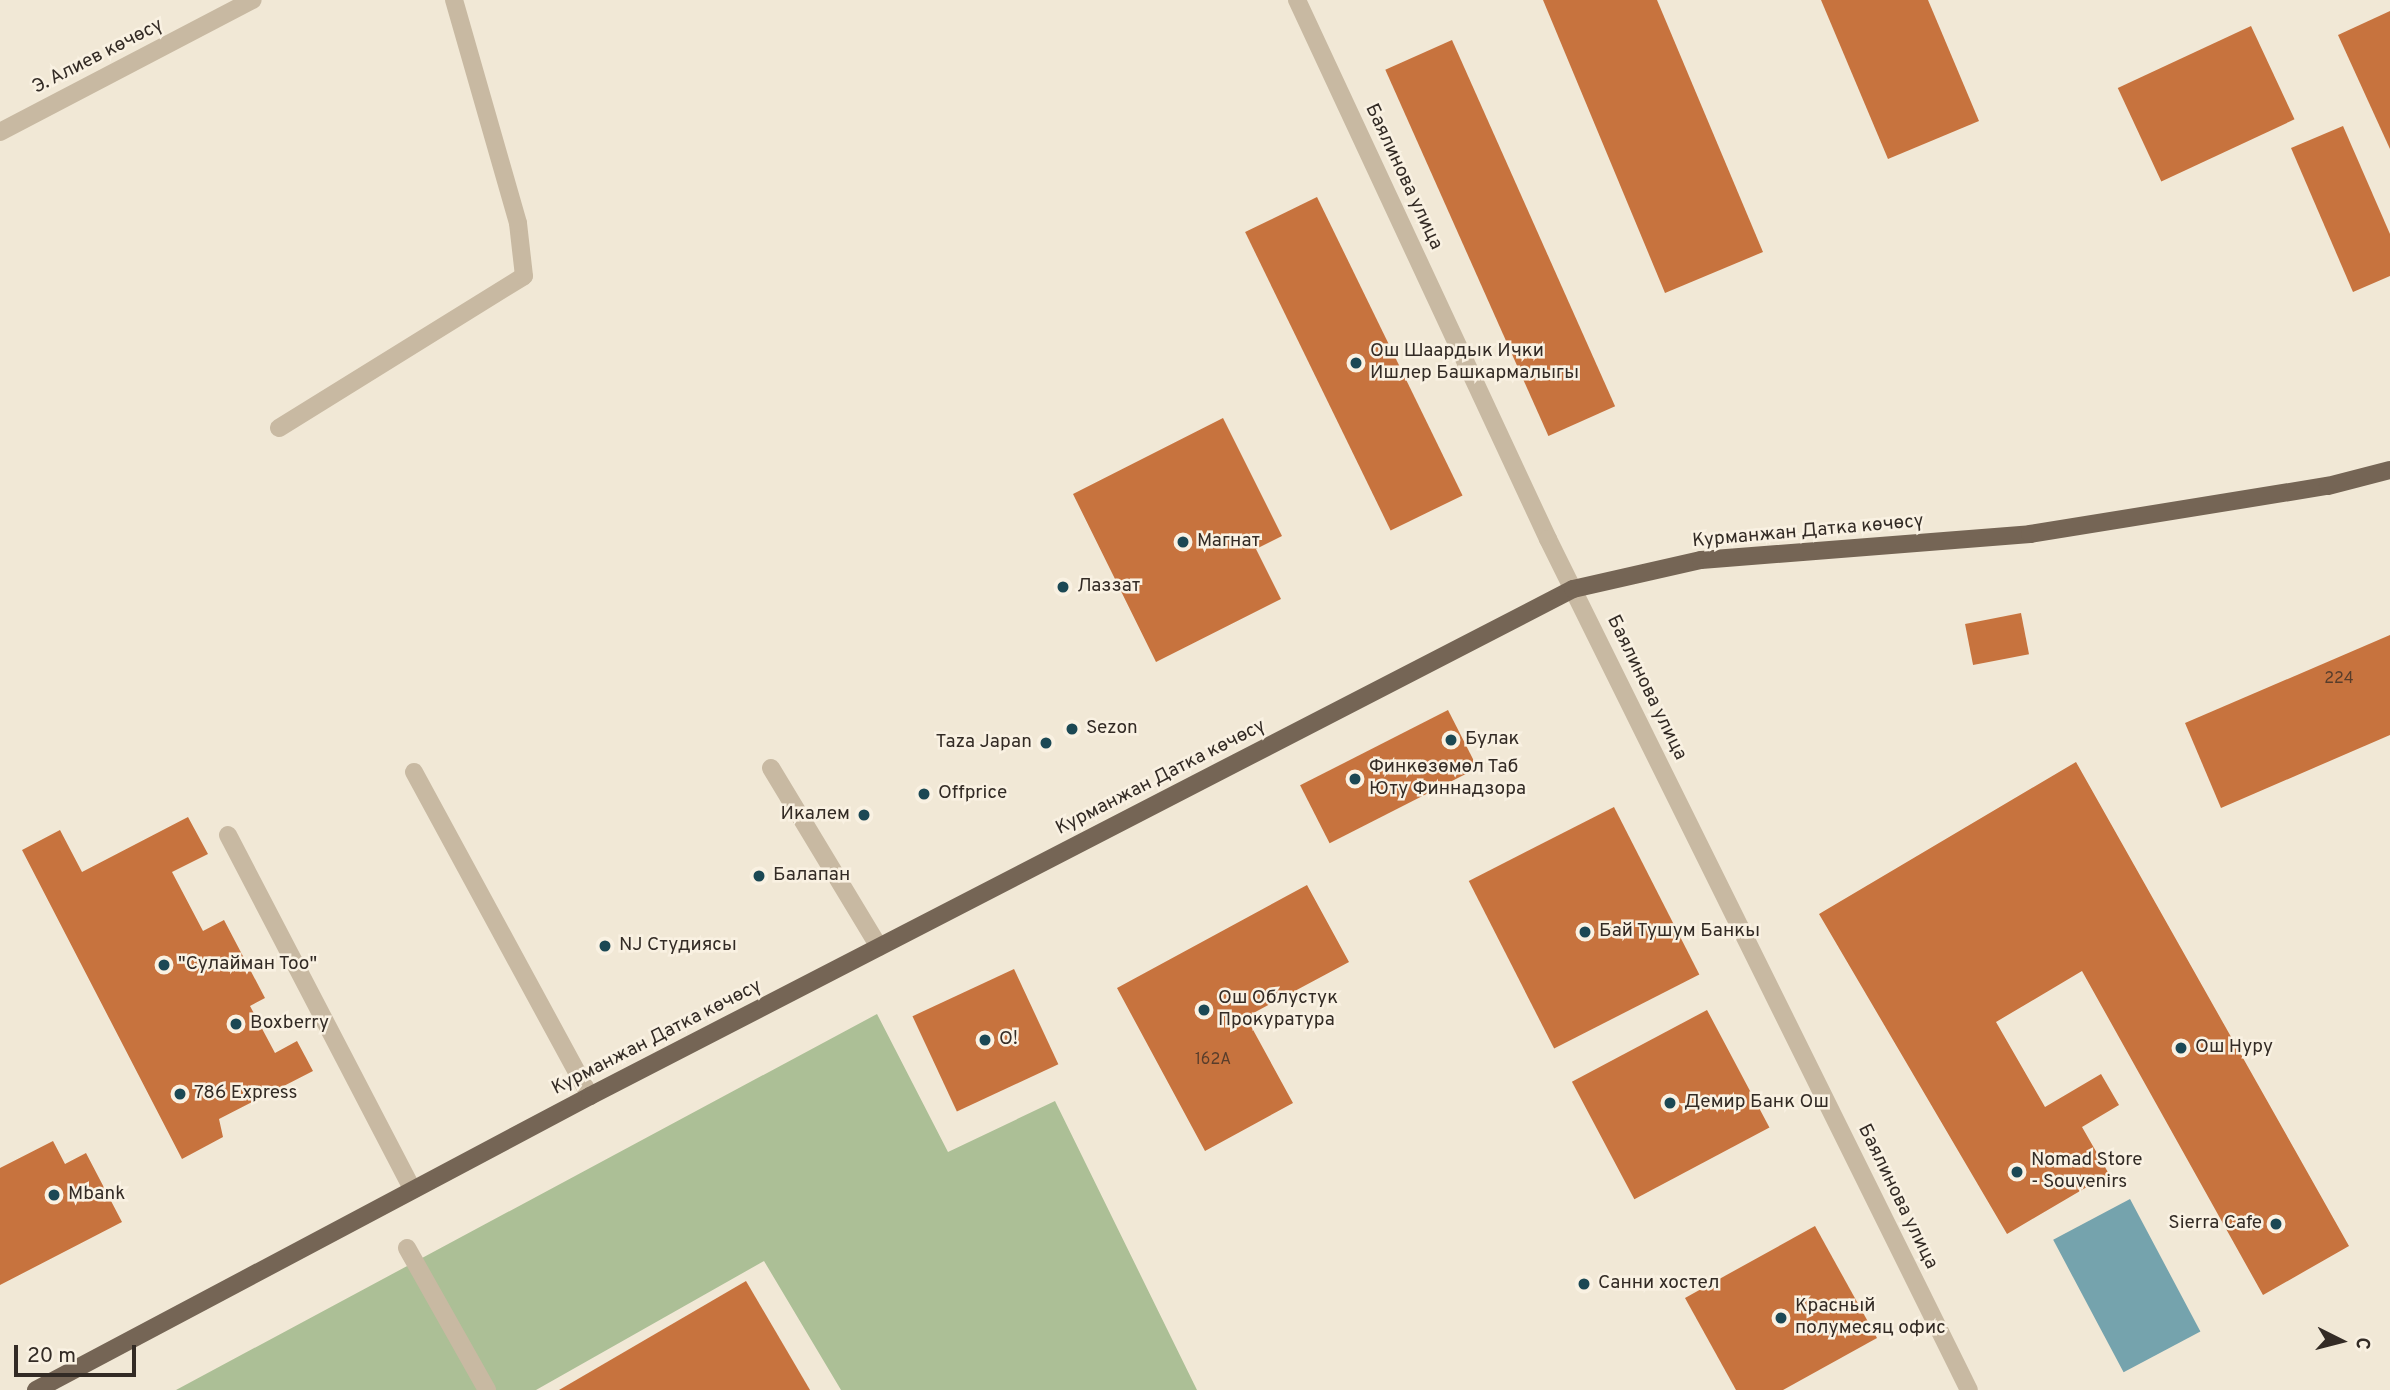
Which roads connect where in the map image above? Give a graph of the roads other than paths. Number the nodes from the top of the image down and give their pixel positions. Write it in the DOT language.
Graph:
graph roads {
  1 [pos="253,0"];
  2 [pos="454,0"];
  3 [pos="1297,0"];
  4 [pos="0,132"];
  5 [pos="279,428"];
  6 [pos="2390,470"];
  7 [pos="1573,589"];
  8 [pos="771,768"];
  9 [pos="414,772"];
  10 [pos="228,835"];
  11 [pos="879,947"];
  12 [pos="590,1096"];
  13 [pos="413,1190"];
  14 [pos="407,1248"];
  15 [pos="36,1390"];
  16 [pos="488,1390"];
  17 [pos="1969,1390"];
  1 -- 4 [label="street, Э. Алиев көчөсү"];
  2 -- 5 [label="street"];
  3 -- 7 [label="street, Баялинова улица"];
  6 -- 7 [label="main road, Курманжан Датка көчөсү"];
  7 -- 11 [label="main road, Курманжан Датка көчөсү"];
  7 -- 17 [label="street, Баялинова улица"];
  8 -- 11 [label="street"];
  9 -- 12 [label="street"];
  10 -- 13 [label="street"];
  11 -- 12 [label="main road, Курманжан Датка көчөсү"];
  12 -- 13 [label="main road, Курманжан Датка көчөсү"];
  13 -- 15 [label="main road, Курманжан Датка көчөсү"];
  14 -- 16 [label="street"];
}
